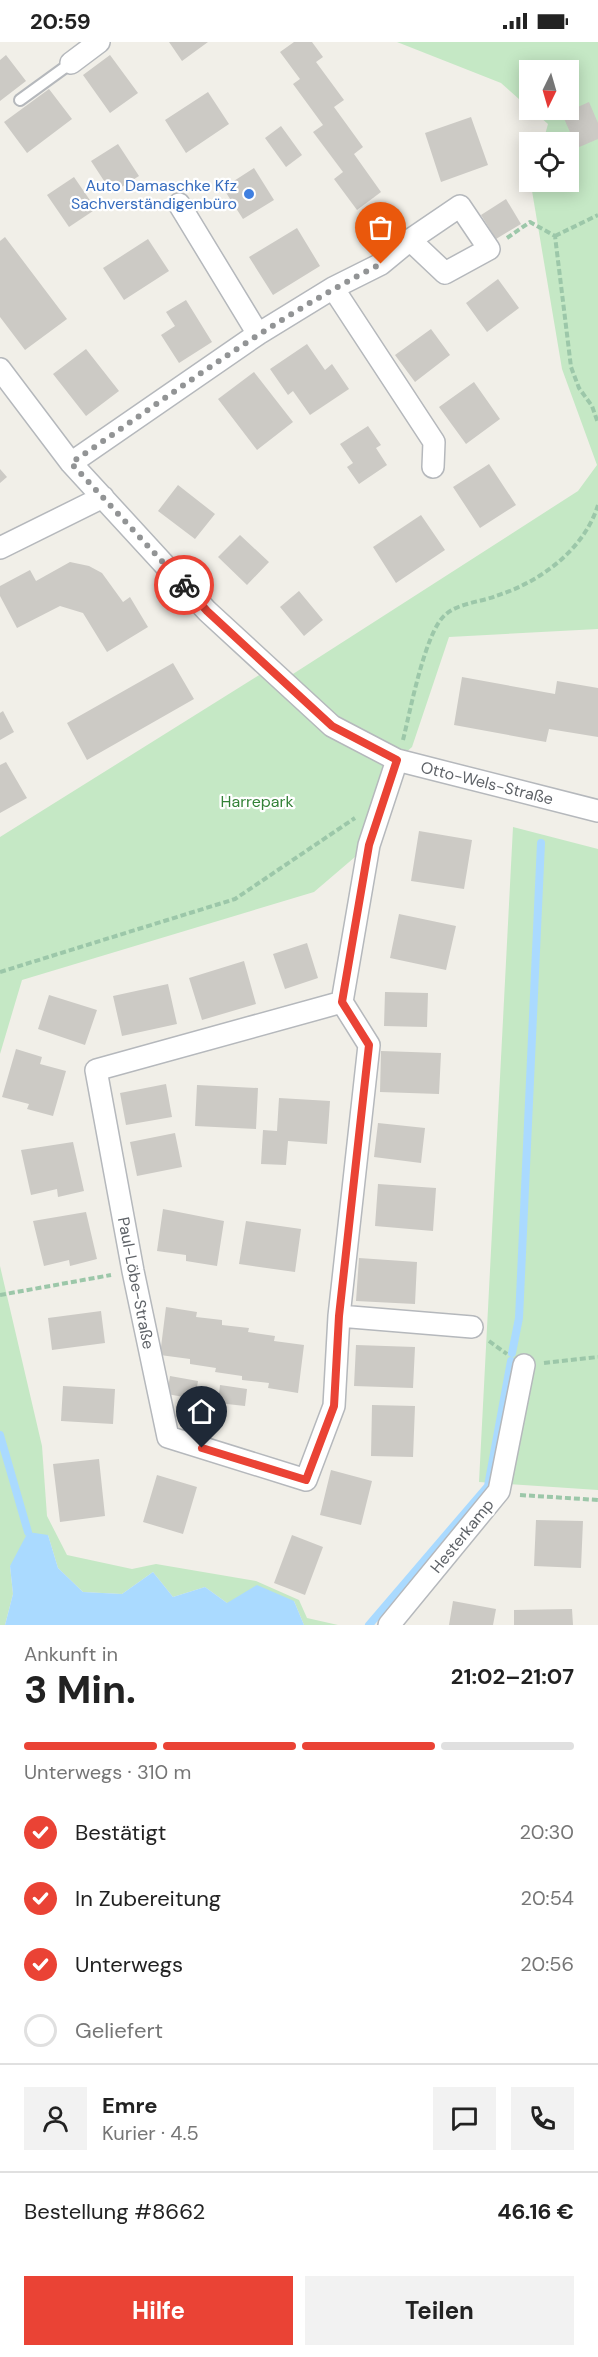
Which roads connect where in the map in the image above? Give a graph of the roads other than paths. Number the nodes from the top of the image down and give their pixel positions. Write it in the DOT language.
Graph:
graph roads {
  1 [pos="99,42"];
  2 [pos="71,63"];
  3 [pos="20,100"];
  4 [pos="179,204"];
  5 [pos="410,240"];
  6 [pos="333,288"];
  7 [pos="258,334"];
  8 [pos="0,369"];
  9 [pos="71,463"];
  10 [pos="433,467"];
  11 [pos="103,497"];
  12 [pos="0,548"];
  13 [pos="397,760"];
  14 [pos="598,811"];
  15 [pos="342,1002"];
  16 [pos="339,1316"];
  17 [pos="472,1327"];
  18 [pos="524,1365"];
  19 [pos="389,1625"];
  1 -- 2 [label="street"];
  2 -- 3 [label="lane"];
  4 -- 7 [label="street"];
  5 -- 5 [label="street"];
  5 -- 6 [label="street"];
  6 -- 7 [label="street"];
  6 -- 10 [label="street"];
  7 -- 9 [label="street"];
  8 -- 9 [label="street, Otto-Wels-Straße"];
  9 -- 11 [label="street, Otto-Wels-Straße"];
  11 -- 12 [label="street"];
  11 -- 13 [label="street, Otto-Wels-Straße"];
  13 -- 14 [label="street, Otto-Wels-Straße"];
  13 -- 15 [label="street"];
  15 -- 16 [label="street, Paul-Löbe-Straße"];
  15 -- 16 [label="street, Paul-Löbe-Straße"];
  16 -- 17 [label="street"];
  18 -- 19 [label="street, Hesterkamp"];
}
